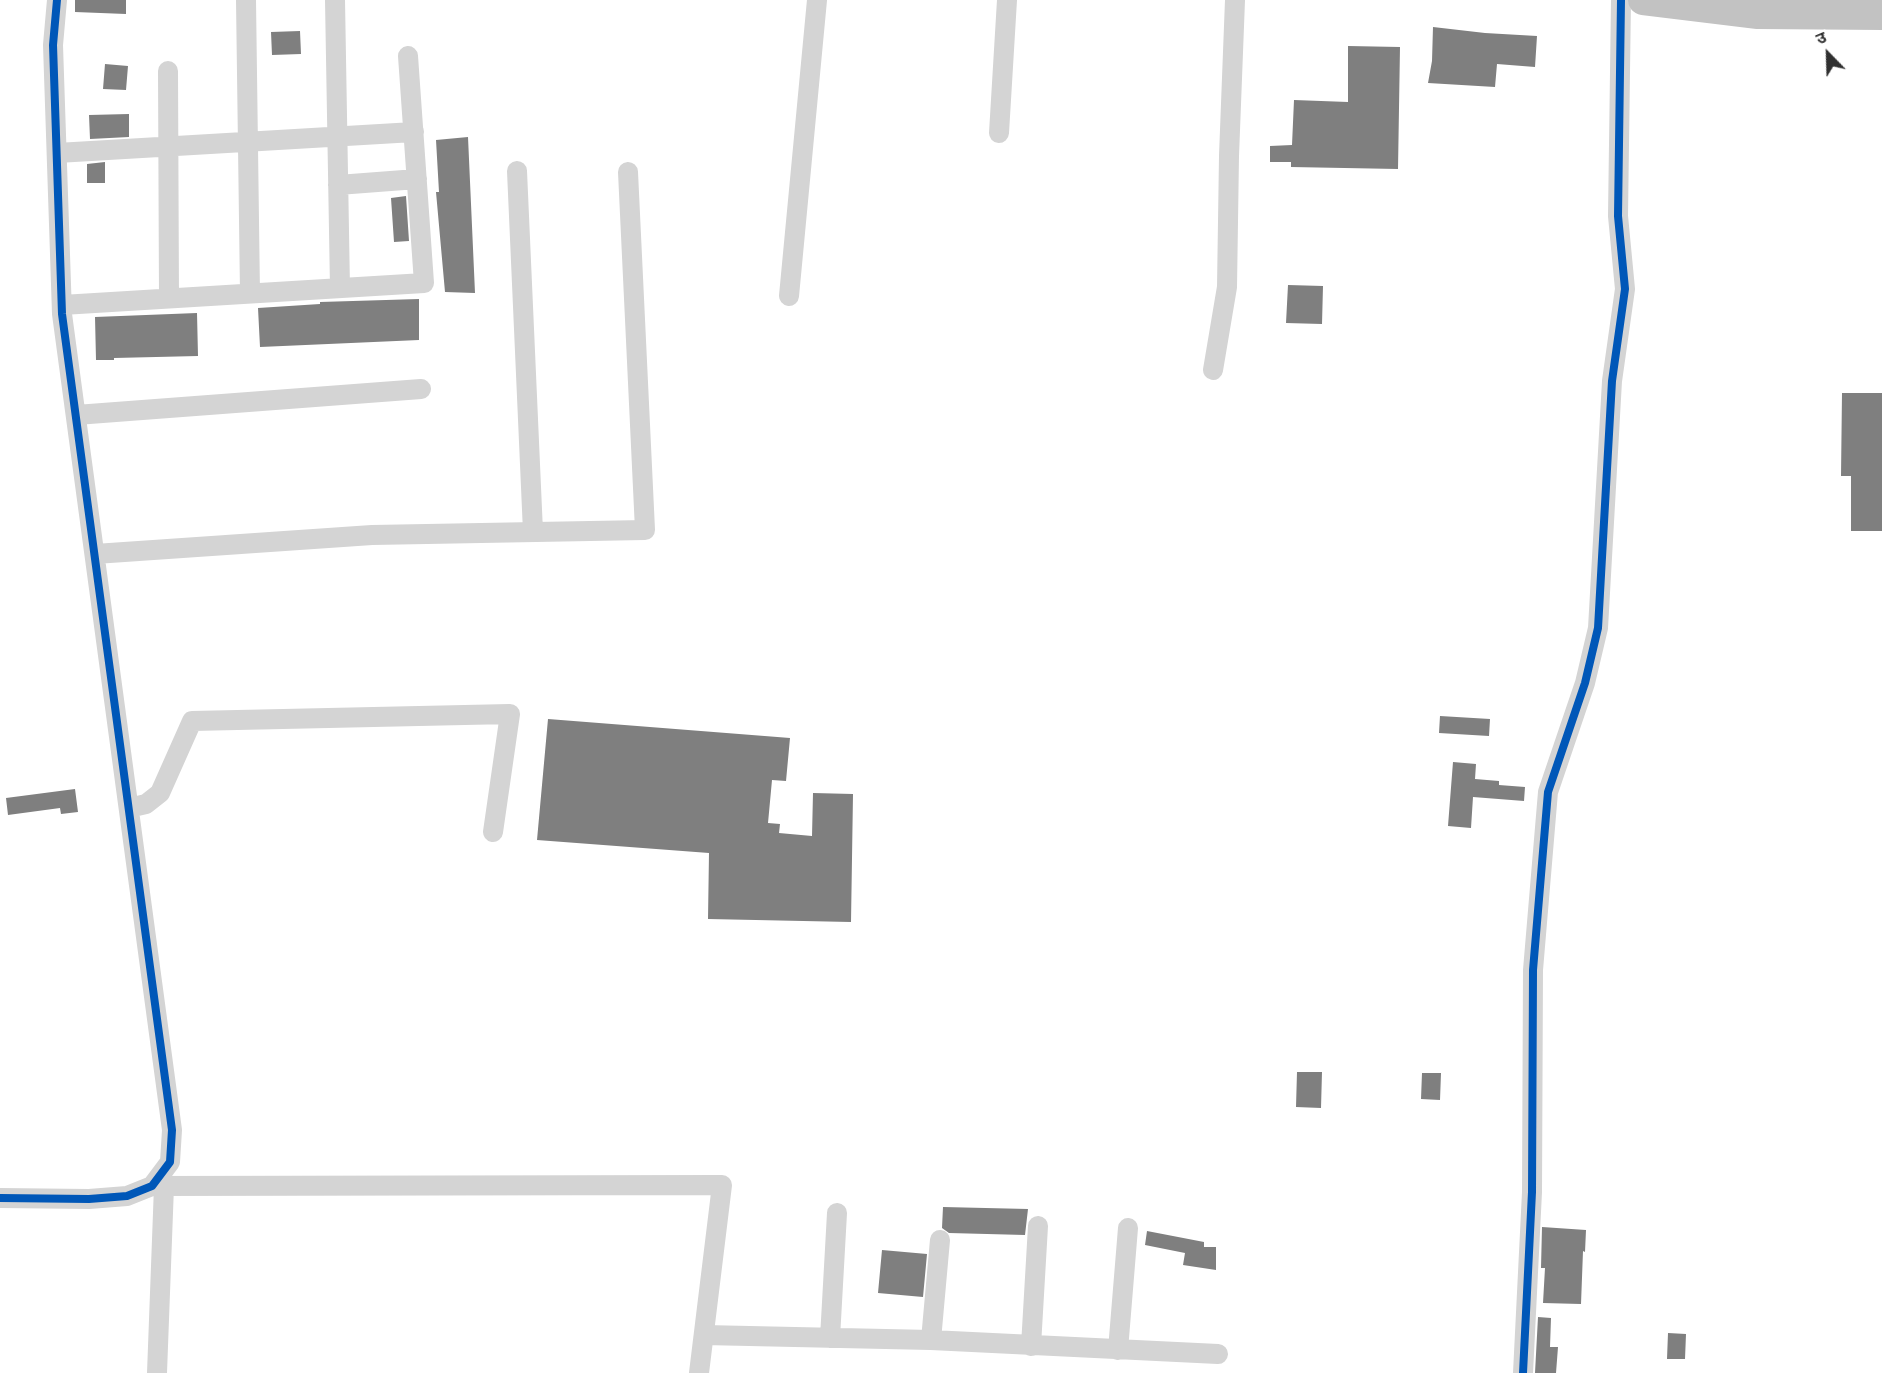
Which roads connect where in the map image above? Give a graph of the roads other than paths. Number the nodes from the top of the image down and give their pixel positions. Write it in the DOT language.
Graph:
graph roads {
  1 [pos="57,0"];
  2 [pos="246,0"];
  3 [pos="335,0"];
  4 [pos="817,0"];
  5 [pos="1007,0"];
  6 [pos="1235,0"];
  7 [pos="1621,0"];
  8 [pos="1643,0"];
  9 [pos="1882,15"];
  10 [pos="408,56"];
  11 [pos="168,71"];
  12 [pos="414,132"];
  13 [pos="999,133"];
  14 [pos="337,137"];
  15 [pos="248,142"];
  16 [pos="168,147"];
  17 [pos="57,153"];
  18 [pos="518,171"];
  19 [pos="628,172"];
  20 [pos="417,178"];
  21 [pos="338,185"];
  22 [pos="340,288"];
  23 [pos="250,293"];
  24 [pos="789,296"];
  25 [pos="169,298"];
  26 [pos="62,305"];
  27 [pos="1213,370"];
  28 [pos="421,389"];
  29 [pos="76,416"];
  30 [pos="533,532"];
  31 [pos="95,554"];
  32 [pos="129,808"];
  33 [pos="494,832"];
  34 [pos="158,1186"];
  35 [pos="0,1198"];
  36 [pos="837,1213"];
  37 [pos="1038,1226"];
  38 [pos="1128,1228"];
  39 [pos="940,1240"];
  40 [pos="704,1335"];
  41 [pos="830,1338"];
  42 [pos="931,1340"];
  43 [pos="1031,1346"];
  44 [pos="1118,1350"];
  45 [pos="1218,1354"];
  46 [pos="158,1373"];
  47 [pos="699,1373"];
  48 [pos="1523,1373"];
  1 -- 17 [label="street"];
  2 -- 15 [label="street"];
  3 -- 14 [label="street"];
  4 -- 24 [label="street"];
  5 -- 13 [label="street"];
  6 -- 27 [label="street"];
  7 -- 48 [label="street"];
  8 -- 9 [label="highway"];
  10 -- 12 [label="street"];
  11 -- 16 [label="street"];
  12 -- 14 [label="street"];
  12 -- 20 [label="street"];
  14 -- 15 [label="street"];
  14 -- 21 [label="street"];
  15 -- 16 [label="street"];
  15 -- 23 [label="street"];
  16 -- 17 [label="street"];
  16 -- 25 [label="street"];
  17 -- 26 [label="street"];
  18 -- 30 [label="street"];
  19 -- 30 [label="street"];
  20 -- 21 [label="street"];
  20 -- 22 [label="street"];
  21 -- 22 [label="street"];
  22 -- 23 [label="street"];
  23 -- 25 [label="street"];
  25 -- 26 [label="street"];
  26 -- 29 [label="street"];
  28 -- 29 [label="street"];
  29 -- 31 [label="street"];
  30 -- 31 [label="street"];
  31 -- 32 [label="street"];
  32 -- 33 [label="street"];
  32 -- 34 [label="street"];
  34 -- 35 [label="street"];
  34 -- 40 [label="street"];
  34 -- 46 [label="street"];
  36 -- 41 [label="street"];
  37 -- 43 [label="street"];
  38 -- 44 [label="street"];
  39 -- 42 [label="street"];
  40 -- 41 [label="street"];
  40 -- 47 [label="street"];
  41 -- 42 [label="street"];
  42 -- 43 [label="street"];
  43 -- 44 [label="street"];
  44 -- 45 [label="street"];
}
